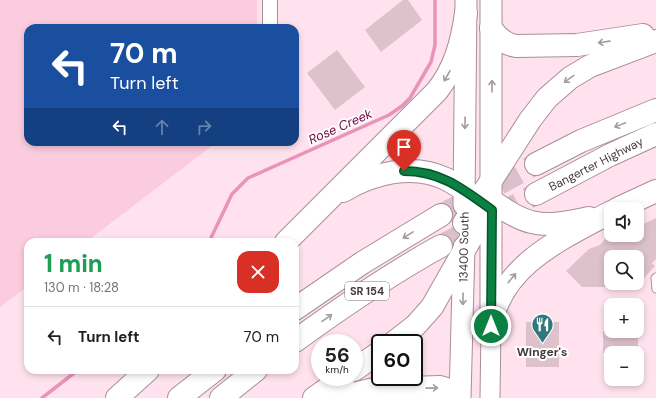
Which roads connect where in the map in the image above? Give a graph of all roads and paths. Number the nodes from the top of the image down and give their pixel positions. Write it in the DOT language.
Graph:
graph roads {
  1 [pos="270,0"];
  2 [pos="491,0"];
  3 [pos="466,6"];
  4 [pos="270,24"];
  5 [pos="491,28"];
  6 [pos="656,32"];
  7 [pos="656,41"];
  8 [pos="656,110"];
  9 [pos="656,134"];
  10 [pos="536,164"];
  11 [pos="656,191"];
  12 [pos="536,194"];
  13 [pos="483,196"];
  14 [pos="632,202"];
  15 [pos="322,205"];
  16 [pos="604,214"];
  17 [pos="441,215"];
  18 [pos="604,216"];
  19 [pos="464,223"];
  20 [pos="290,238"];
  21 [pos="441,246"];
  22 [pos="464,252"];
  23 [pos="656,277"];
  24 [pos="656,289"];
  25 [pos="299,306"];
  26 [pos="491,326"];
  27 [pos="405,334"];
  28 [pos="299,338"];
  29 [pos="144,374"];
  30 [pos="210,374"];
  31 [pos="251,374"];
  32 [pos="331,386"];
  33 [pos="117,398"];
  34 [pos="179,398"];
  35 [pos="221,398"];
  36 [pos="314,398"];
  37 [pos="338,398"];
  38 [pos="460,398"];
  39 [pos="490,398"];
  1 -- 4 [label="street"];
  2 -- 5 [label="main road"];
  3 -- 13 [label="main road, one-way"];
  3 -- 15 [label="highway, one-way"];
  6 -- 5 [label="highway, one-way"];
  13 -- 5 [label="main road, one-way"];
  7 -- 13 [label="highway, one-way"];
  8 -- 10 [label="highway, Bangerter Highway, one-way"];
  9 -- 12 [label="highway, Bangerter Highway"];
  11 -- 14 [label="highway"];
  13 -- 15 [label="highway"];
  13 -- 16 [label="highway"];
  13 -- 19 [label="highway"];
  13 -- 22 [label="highway"];
  13 -- 26 [label="main road"];
  15 -- 20 [label="highway"];
  17 -- 25 [label="highway, SR 154, one-way"];
  26 -- 18 [label="highway, one-way"];
  19 -- 22 [label="main road, 13400 South"];
  28 -- 21 [label="highway, SR 154, one-way"];
  22 -- 27 [label="highway"];
  22 -- 38 [label="main road, 13400 South, one-way"];
  23 -- 24 [label="lane"];
  26 -- 39 [label="main road"];
  29 -- 33 [label="highway"];
  30 -- 34 [label="highway"];
  31 -- 35 [label="highway"];
  32 -- 36 [label="highway"];
  37 -- 38 [label="highway, one-way"];
}
